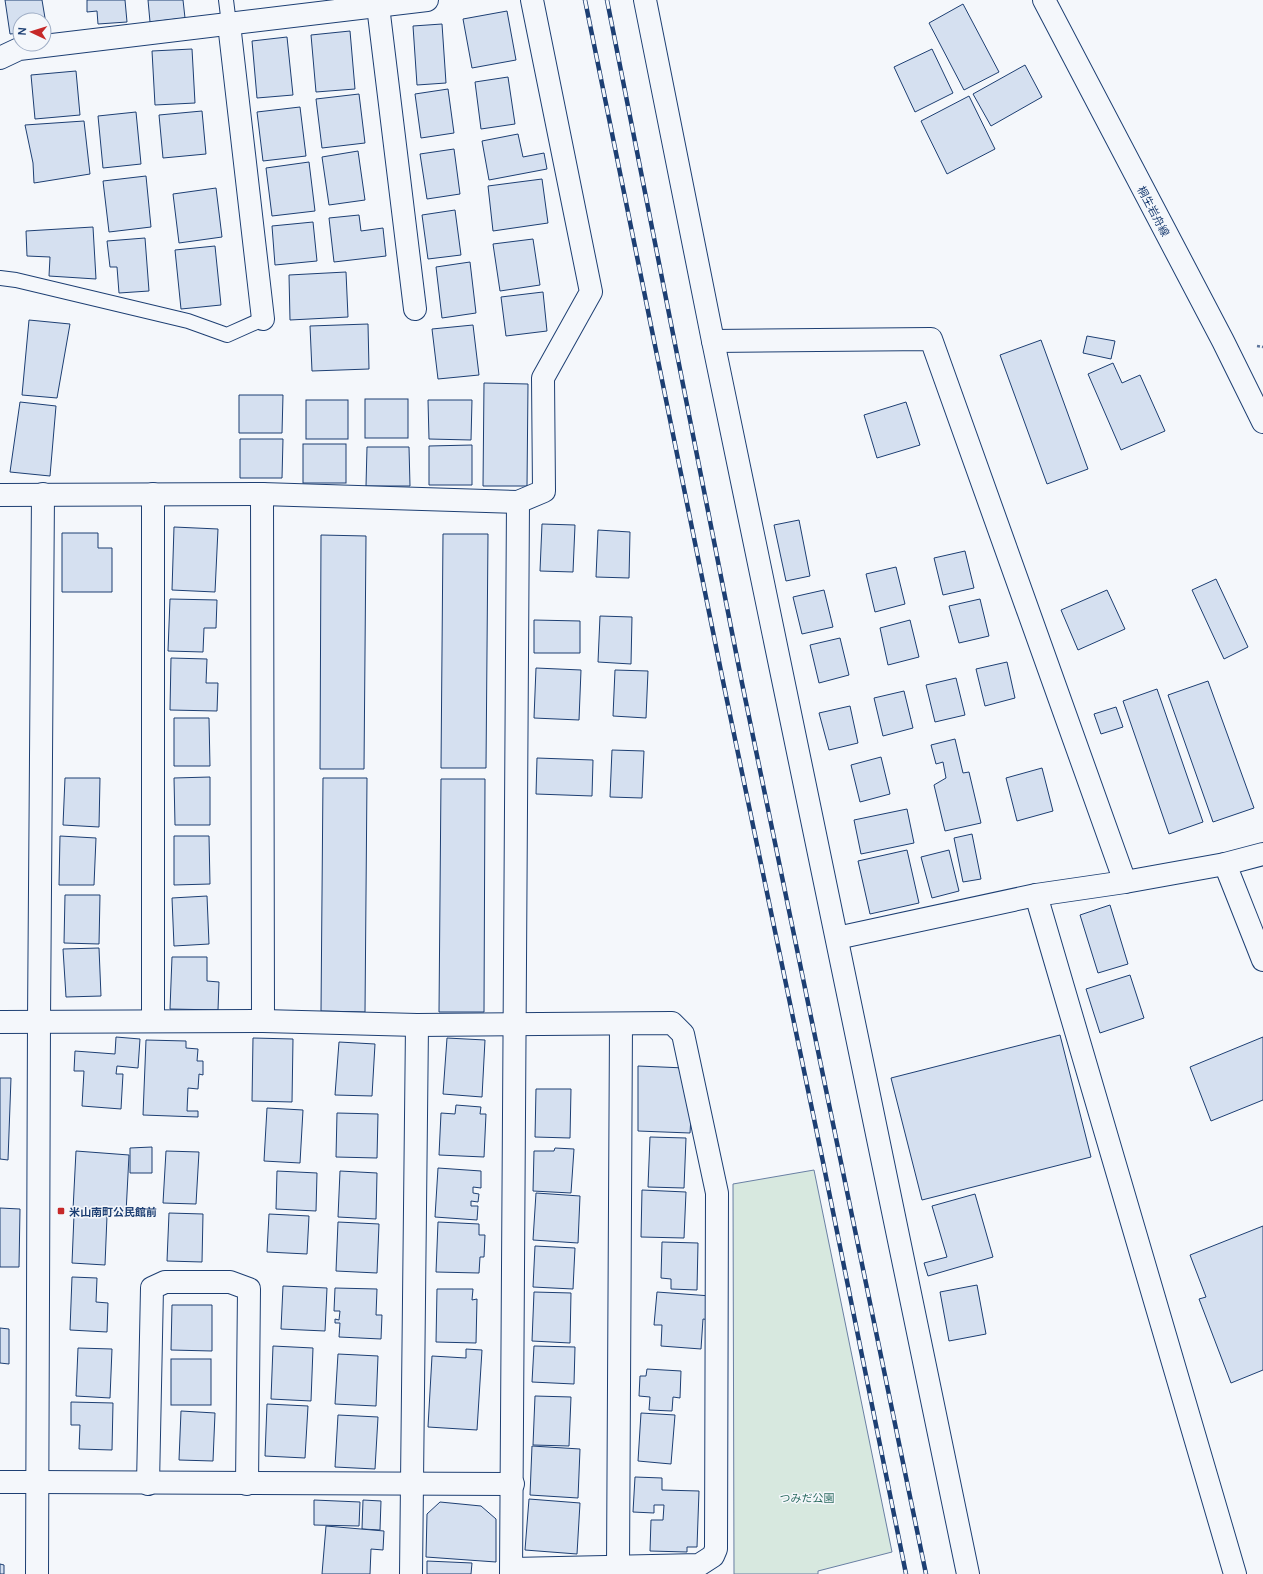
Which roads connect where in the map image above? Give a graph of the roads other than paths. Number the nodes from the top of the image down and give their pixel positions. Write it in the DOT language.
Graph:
graph roads {
  1 [pos="226,0"];
  2 [pos="427,0"];
  3 [pos="532,0"];
  4 [pos="645,0"];
  5 [pos="1044,0"];
  6 [pos="378,3"];
  7 [pos="229,24"];
  8 [pos="0,58"];
  9 [pos="0,278"];
  10 [pos="415,309"];
  11 [pos="263,319"];
  12 [pos="713,341"];
  13 [pos="1263,422"];
  14 [pos="43,494"];
  15 [pos="154,494"];
  16 [pos="262,494"];
  17 [pos="0,495"];
  18 [pos="518,502"];
  19 [pos="1263,854"];
  20 [pos="1225,864"];
  21 [pos="1125,882"];
  22 [pos="1036,895"];
  23 [pos="838,938"];
  24 [pos="1263,960"];
  25 [pos="39,1021"];
  26 [pos="153,1021"];
  27 [pos="263,1021"];
  28 [pos="0,1022"];
  29 [pos="621,1024"];
  30 [pos="417,1025"];
  31 [pos="514,1025"];
  32 [pos="0,1482"];
  33 [pos="37,1482"];
  34 [pos="148,1484"];
  35 [pos="247,1484"];
  36 [pos="412,1484"];
  37 [pos="513,1484"];
  38 [pos="618,1567"];
  39 [pos="512,1571"];
  40 [pos="37,1574"];
  41 [pos="411,1574"];
  42 [pos="968,1574"];
  43 [pos="1235,1574"];
  1 -- 7 [label="lane"];
  2 -- 6 [label="street"];
  3 -- 18 [label="street"];
  4 -- 12 [label="street"];
  5 -- 13 [label="street, 桐生岩舟線"];
  6 -- 7 [label="street"];
  6 -- 10 [label="street"];
  7 -- 8 [label="street"];
  7 -- 11 [label="street"];
  9 -- 11 [label="lane"];
  12 -- 21 [label="street"];
  12 -- 23 [label="street"];
  14 -- 15 [label="street"];
  14 -- 17 [label="street"];
  14 -- 25 [label="street"];
  15 -- 16 [label="street"];
  15 -- 26 [label="street"];
  16 -- 18 [label="street"];
  16 -- 27 [label="street"];
  18 -- 31 [label="street"];
  19 -- 20 [label="street"];
  20 -- 21 [label="street"];
  20 -- 24 [label="street"];
  21 -- 22 [label="street"];
  22 -- 23 [label="street"];
  22 -- 43 [label="street"];
  23 -- 42 [label="street"];
  25 -- 26 [label="street"];
  25 -- 28 [label="street"];
  25 -- 33 [label="street"];
  26 -- 27 [label="street"];
  27 -- 30 [label="street"];
  29 -- 31 [label="street"];
  29 -- 38 [label="street"];
  29 -- 38 [label="street"];
  30 -- 31 [label="street"];
  30 -- 36 [label="street"];
  31 -- 37 [label="street"];
  32 -- 33 [label="street"];
  33 -- 34 [label="street"];
  33 -- 40 [label="street"];
  34 -- 35 [label="street"];
  34 -- 35 [label="street"];
  35 -- 36 [label="street"];
  36 -- 37 [label="street"];
  36 -- 41 [label="street"];
  37 -- 39 [label="street"];
  38 -- 39 [label="street"];
}
